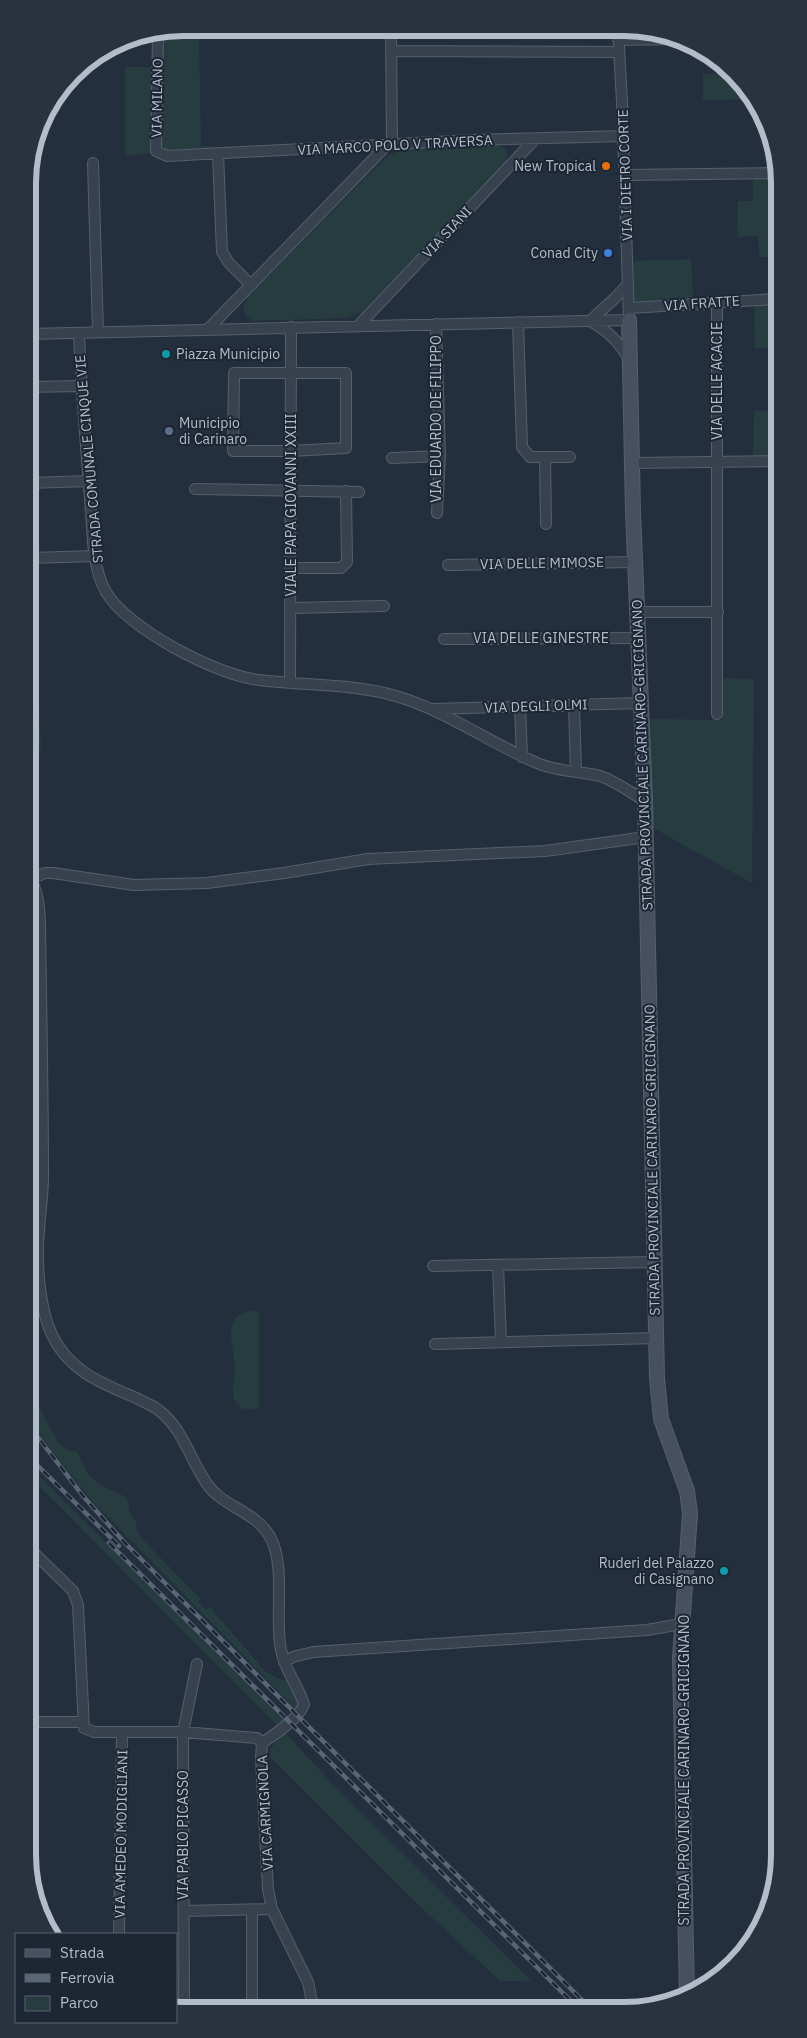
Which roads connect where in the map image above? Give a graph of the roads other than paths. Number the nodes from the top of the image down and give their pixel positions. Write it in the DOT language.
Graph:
graph roads {
  1 [pos="618,36"];
  2 [pos="391,37"];
  3 [pos="158,39"];
  4 [pos="391,51"];
  5 [pos="619,52"];
  6 [pos="624,136"];
  7 [pos="536,138"];
  8 [pos="390,145"];
  9 [pos="218,154"];
  10 [pos="166,156"];
  11 [pos="93,163"];
  12 [pos="770,173"];
  13 [pos="625,175"];
  14 [pos="628,284"];
  15 [pos="250,285"];
  16 [pos="771,299"];
  17 [pos="717,302"];
  18 [pos="629,314"];
  19 [pos="590,321"];
  20 [pos="518,322"];
  21 [pos="436,324"];
  22 [pos="358,326"];
  23 [pos="291,328"];
  24 [pos="207,330"];
  25 [pos="98,332"];
  26 [pos="79,333"];
  27 [pos="37,334"];
  28 [pos="630,360"];
  29 [pos="291,374"];
  30 [pos="81,386"];
  31 [pos="37,387"];
  32 [pos="291,451"];
  33 [pos="440,456"];
  34 [pos="545,457"];
  35 [pos="570,457"];
  36 [pos="392,458"];
  37 [pos="717,460"];
  38 [pos="771,461"];
  39 [pos="632,463"];
  40 [pos="89,481"];
  41 [pos="37,483"];
  42 [pos="195,489"];
  43 [pos="291,490"];
  44 [pos="346,491"];
  45 [pos="360,492"];
  46 [pos="437,513"];
  47 [pos="546,524"];
  48 [pos="96,556"];
  49 [pos="37,558"];
  50 [pos="635,562"];
  51 [pos="448,565"];
  52 [pos="291,568"];
  53 [pos="384,606"];
  54 [pos="290,608"];
  55 [pos="637,612"];
  56 [pos="718,612"];
  57 [pos="638,638"];
  58 [pos="444,639"];
  59 [pos="290,683"];
  60 [pos="641,703"];
  61 [pos="574,705"];
  62 [pos="520,707"];
  63 [pos="432,709"];
  64 [pos="717,714"];
  65 [pos="522,757"];
  66 [pos="576,772"];
  67 [pos="645,801"];
  68 [pos="646,837"];
  69 [pos="37,876"];
  70 [pos="37,891"];
  71 [pos="654,1262"];
  72 [pos="498,1265"];
  73 [pos="433,1266"];
  74 [pos="656,1338"];
  75 [pos="501,1342"];
  76 [pos="435,1344"];
  77 [pos="36,1555"];
  78 [pos="681,1624"];
  79 [pos="284,1662"];
  80 [pos="197,1664"];
  81 [pos="36,1722"];
  82 [pos="83,1722"];
  83 [pos="183,1732"];
  84 [pos="122,1733"];
  85 [pos="262,1743"];
  86 [pos="272,1909"];
  87 [pos="252,1910"];
  88 [pos="184,1911"];
  89 [pos="119,1933"];
  90 [pos="687,1987"];
  91 [pos="184,2002"];
  92 [pos="252,2002"];
  93 [pos="312,2002"];
  1 -- 5 [label="street, VIA I DIETRO CORTE"];
  2 -- 4 [label="street"];
  3 -- 10 [label="street, VIA MILANO"];
  4 -- 5 [label="street"];
  4 -- 8 [label="street"];
  5 -- 6 [label="street, VIA I DIETRO CORTE"];
  6 -- 7 [label="street, VIA MARCO POLO V TRAVERSA"];
  6 -- 13 [label="street, VIA I DIETRO CORTE"];
  7 -- 8 [label="street, VIA MARCO POLO V TRAVERSA"];
  7 -- 22 [label="street, VIA SIANI"];
  8 -- 9 [label="street, VIA MARCO POLO V TRAVERSA"];
  8 -- 15 [label="street"];
  9 -- 10 [label="street, VIA MARCO POLO V TRAVERSA"];
  9 -- 15 [label="street"];
  11 -- 25 [label="street"];
  12 -- 13 [label="street"];
  13 -- 14 [label="street, VIA I DIETRO CORTE"];
  14 -- 18 [label="street, VIA I DIETRO CORTE"];
  14 -- 19 [label="street"];
  15 -- 24 [label="street"];
  16 -- 17 [label="street, VIA FRATTE"];
  17 -- 18 [label="street, VIA FRATTE"];
  17 -- 37 [label="street, VIA DELLE ACACIE"];
  18 -- 19 [label="street, VIA FRATTE"];
  18 -- 28 [label="street, STRADA PROVINCIALE CARINARO-GRICIGNANO"];
  19 -- 20 [label="street, VIA FRATTE"];
  19 -- 28 [label="street"];
  20 -- 21 [label="street, VIA FRATTE"];
  20 -- 34 [label="street"];
  21 -- 22 [label="street, VIA FRATTE"];
  21 -- 33 [label="street, VIA EDUARDO DE FILIPPO"];
  22 -- 23 [label="street, VIA FRATTE"];
  23 -- 24 [label="street, VIA FRATTE"];
  23 -- 29 [label="street, VIALE PAPA GIOVANNI XXIII"];
  24 -- 25 [label="street, VIA FRATTE"];
  25 -- 26 [label="street, VIA FRATTE"];
  26 -- 27 [label="street, VIA FRATTE"];
  26 -- 30 [label="street, STRADA COMUNALE CINQUE VIE"];
  28 -- 39 [label="street, STRADA PROVINCIALE CARINARO-GRICIGNANO"];
  29 -- 32 [label="street, VIALE PAPA GIOVANNI XXIII"];
  29 -- 32 [label="street"];
  29 -- 32 [label="street"];
  30 -- 31 [label="street"];
  30 -- 40 [label="street, STRADA COMUNALE CINQUE VIE"];
  32 -- 43 [label="street, VIALE PAPA GIOVANNI XXIII"];
  33 -- 36 [label="street"];
  33 -- 46 [label="street, VIA EDUARDO DE FILIPPO"];
  34 -- 35 [label="street"];
  34 -- 47 [label="street"];
  37 -- 38 [label="street"];
  37 -- 39 [label="street"];
  37 -- 56 [label="street, VIA DELLE ACACIE"];
  39 -- 50 [label="street, STRADA PROVINCIALE CARINARO-GRICIGNANO"];
  40 -- 41 [label="street"];
  40 -- 48 [label="street, STRADA COMUNALE CINQUE VIE"];
  42 -- 43 [label="street"];
  43 -- 44 [label="street"];
  43 -- 52 [label="street, VIALE PAPA GIOVANNI XXIII"];
  44 -- 45 [label="street"];
  44 -- 52 [label="street"];
  48 -- 49 [label="street"];
  48 -- 59 [label="street, STRADA COMUNALE CINQUE VIE"];
  50 -- 51 [label="street, VIA DELLE MIMOSE"];
  50 -- 55 [label="street, STRADA PROVINCIALE CARINARO-GRICIGNANO"];
  52 -- 54 [label="street, VIALE PAPA GIOVANNI XXIII"];
  53 -- 54 [label="street"];
  54 -- 59 [label="street, VIALE PAPA GIOVANNI XXIII"];
  55 -- 56 [label="street"];
  55 -- 57 [label="street, STRADA PROVINCIALE CARINARO-GRICIGNANO"];
  56 -- 64 [label="street, VIA DELLE ACACIE"];
  57 -- 58 [label="street, VIA DELLE GINESTRE"];
  57 -- 60 [label="street, STRADA PROVINCIALE CARINARO-GRICIGNANO"];
  59 -- 63 [label="street, STRADA COMUNALE CINQUE VIE"];
  60 -- 61 [label="street, VIA DEGLI OLMI"];
  60 -- 67 [label="street, STRADA PROVINCIALE CARINARO-GRICIGNANO"];
  61 -- 62 [label="street, VIA DEGLI OLMI"];
  61 -- 66 [label="street"];
  62 -- 63 [label="street, VIA DEGLI OLMI"];
  62 -- 65 [label="street"];
  63 -- 65 [label="street, STRADA COMUNALE CINQUE VIE"];
  65 -- 66 [label="street, STRADA COMUNALE CINQUE VIE"];
  66 -- 67 [label="street, STRADA COMUNALE CINQUE VIE"];
  67 -- 68 [label="street, STRADA PROVINCIALE CARINARO-GRICIGNANO"];
  68 -- 69 [label="street"];
  68 -- 71 [label="street, STRADA PROVINCIALE CARINARO-GRICIGNANO"];
  70 -- 79 [label="street, VIA CARMIGNOLA"];
  71 -- 72 [label="street"];
  71 -- 74 [label="street, STRADA PROVINCIALE CARINARO-GRICIGNANO"];
  72 -- 73 [label="street"];
  72 -- 75 [label="street"];
  74 -- 75 [label="street"];
  74 -- 78 [label="street, STRADA PROVINCIALE CARINARO-GRICIGNANO"];
  75 -- 76 [label="street"];
  77 -- 82 [label="street"];
  78 -- 79 [label="street"];
  78 -- 90 [label="street, STRADA PROVINCIALE CARINARO-GRICIGNANO"];
  79 -- 85 [label="street, VIA CARMIGNOLA"];
  80 -- 83 [label="street, VIA PABLO PICASSO"];
  81 -- 82 [label="street"];
  82 -- 84 [label="street"];
  83 -- 84 [label="street"];
  83 -- 85 [label="street"];
  83 -- 88 [label="street, VIA PABLO PICASSO"];
  84 -- 89 [label="street, VIA AMEDEO MODIGLIANI"];
  85 -- 86 [label="street, VIA CARMIGNOLA"];
  86 -- 87 [label="street"];
  86 -- 93 [label="street, VIA CARMIGNOLA"];
  87 -- 88 [label="street"];
  87 -- 92 [label="street"];
  88 -- 91 [label="street, VIA PABLO PICASSO"];
}
